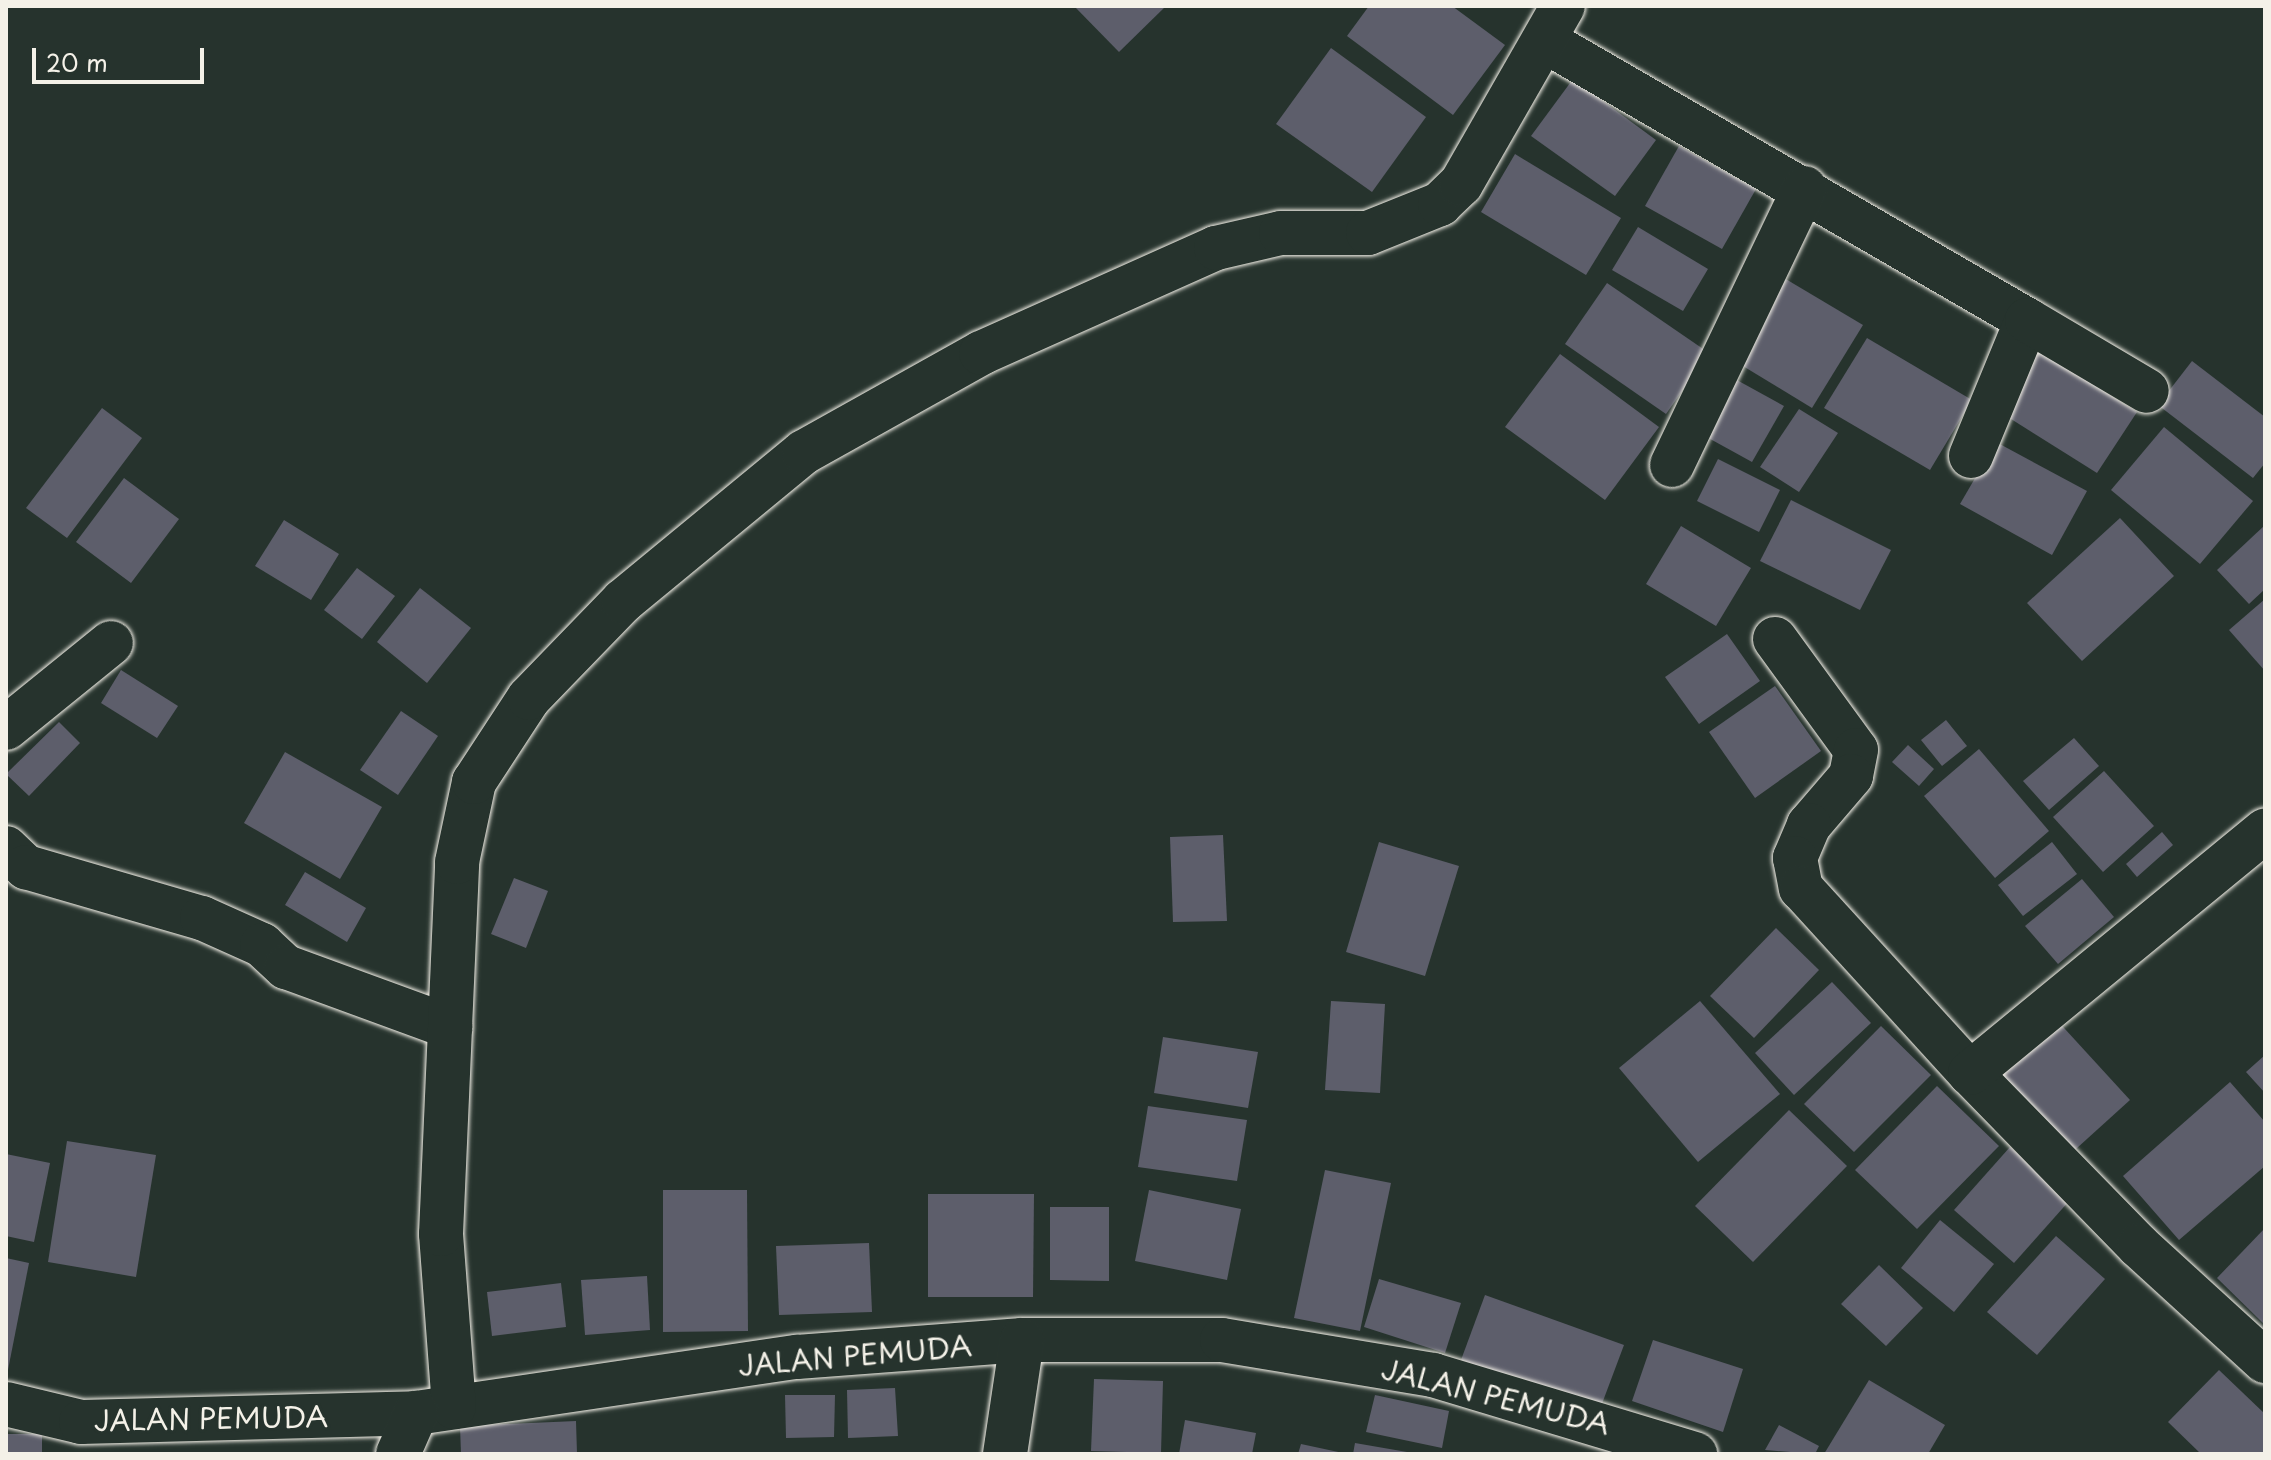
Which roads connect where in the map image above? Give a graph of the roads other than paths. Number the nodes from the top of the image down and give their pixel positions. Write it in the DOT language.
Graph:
graph roads {
  1 [pos="1554,24"];
  2 [pos="1805,188"];
  3 [pos="2027,320"];
  4 [pos="2147,391"];
  5 [pos="1971,456"];
  6 [pos="1672,465"];
  7 [pos="1775,639"];
  8 [pos="111,643"];
  9 [pos="6,728"];
  10 [pos="2265,831"];
  11 [pos="6,848"];
  12 [pos="450,1027"];
  13 [pos="1970,1073"];
  14 [pos="1022,1340"];
  15 [pos="2265,1361"];
  16 [pos="6,1404"];
  17 [pos="435,1410"];
  18 [pos="398,1454"];
  19 [pos="1005,1454"];
  20 [pos="1695,1454"];
  1 -- 2 [label="street"];
  1 -- 12 [label="street"];
  2 -- 3 [label="street"];
  2 -- 6 [label="street"];
  3 -- 4 [label="street"];
  3 -- 5 [label="street"];
  7 -- 13 [label="street"];
  8 -- 9 [label="street"];
  10 -- 13 [label="street"];
  11 -- 12 [label="street"];
  12 -- 17 [label="street"];
  13 -- 15 [label="street"];
  14 -- 17 [label="street, JALAN PEMUDA"];
  14 -- 19 [label="street"];
  14 -- 20 [label="street, JALAN PEMUDA"];
  16 -- 17 [label="street, JALAN PEMUDA"];
  17 -- 18 [label="street"];
}
